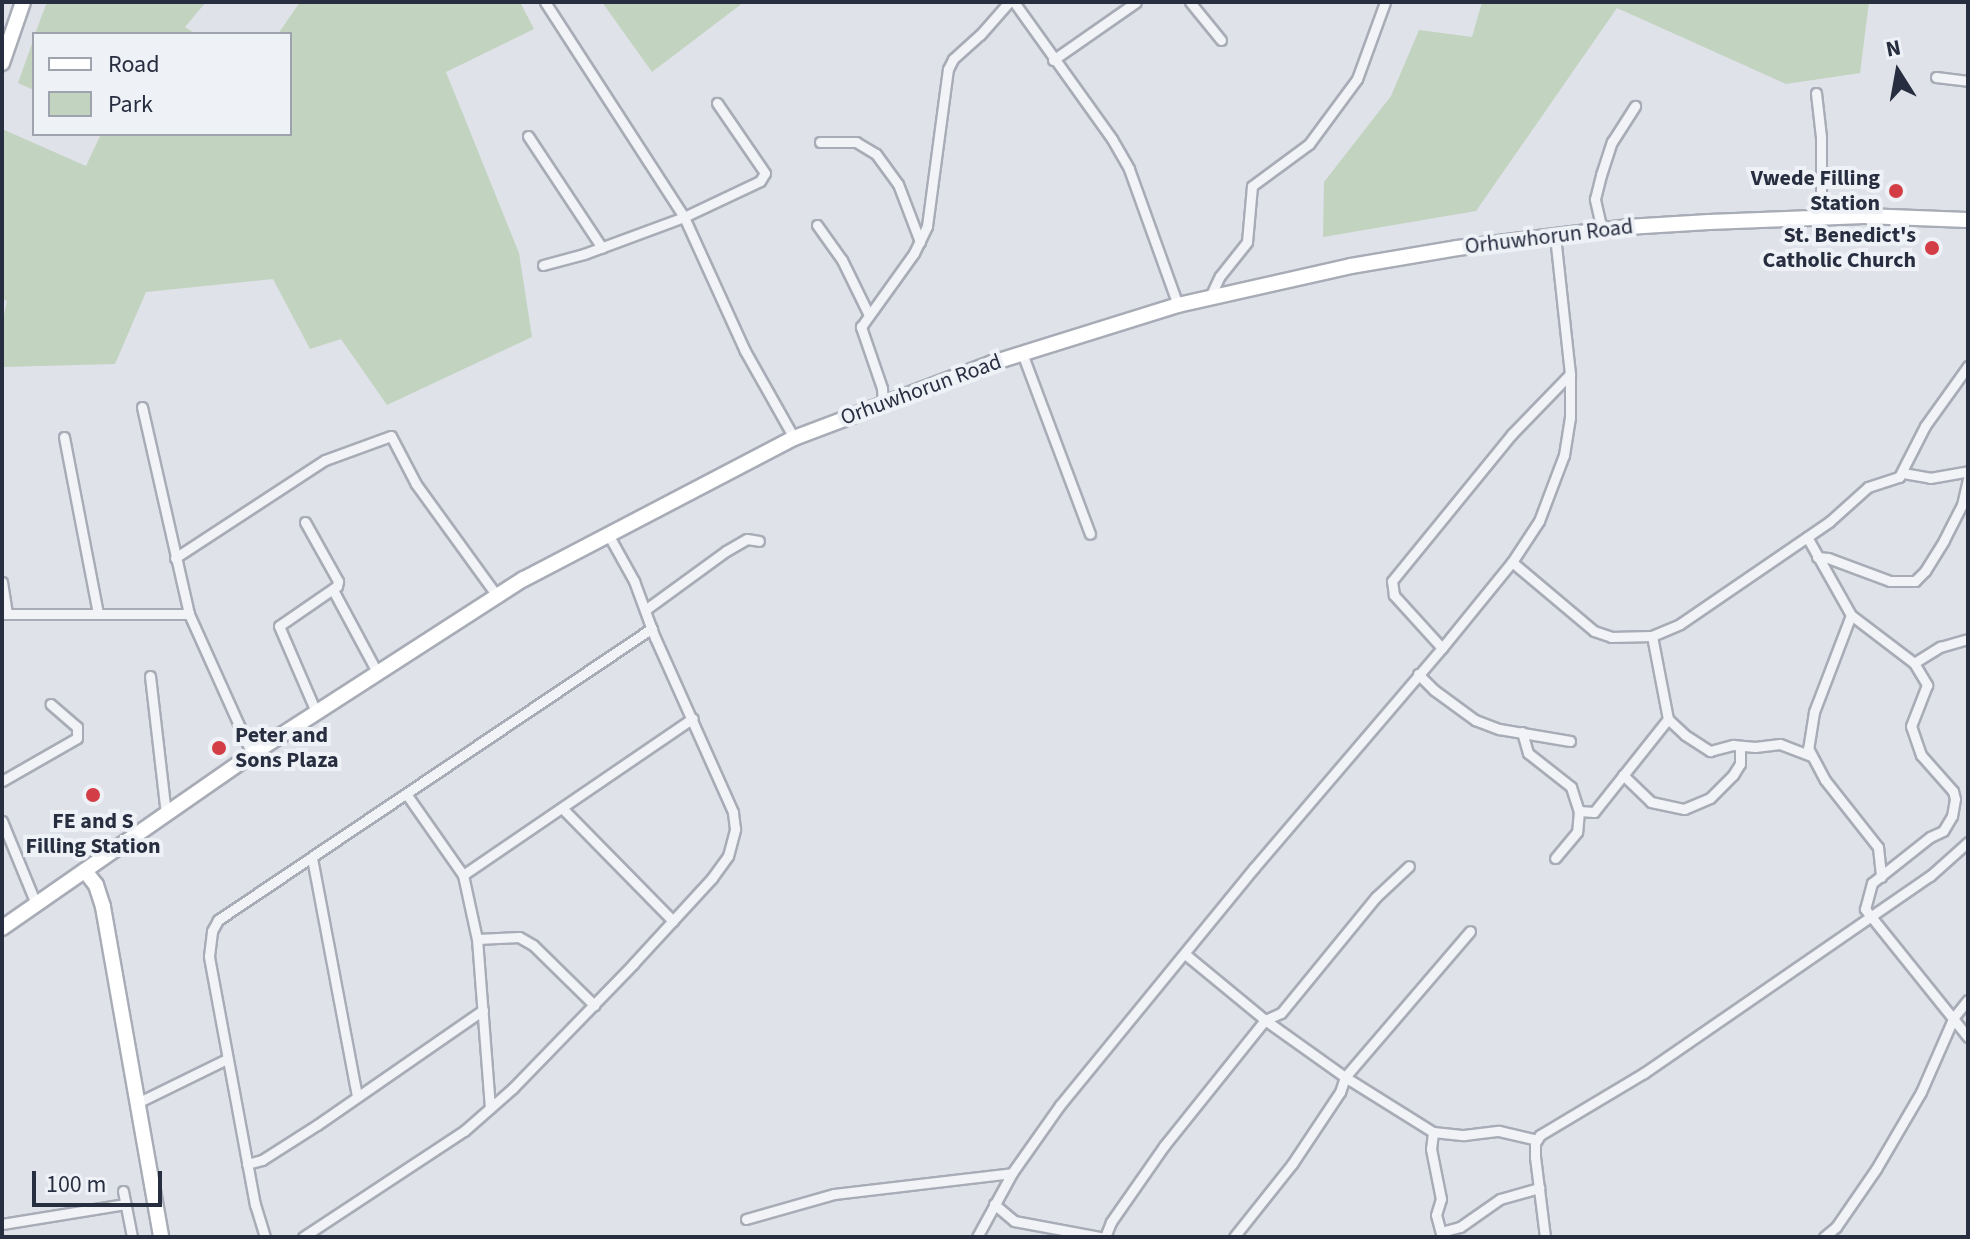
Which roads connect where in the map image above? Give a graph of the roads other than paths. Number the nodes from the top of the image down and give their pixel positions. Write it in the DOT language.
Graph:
graph roads {
  1 [pos="23,2"];
  2 [pos="545,2"];
  3 [pos="1011,2"];
  4 [pos="1136,2"];
  5 [pos="1190,2"];
  6 [pos="1385,2"];
  7 [pos="1221,40"];
  8 [pos="1053,60"];
  9 [pos="2,63"];
  10 [pos="1936,77"];
  11 [pos="1968,81"];
  12 [pos="1816,93"];
  13 [pos="717,103"];
  14 [pos="1635,106"];
  15 [pos="528,136"];
  16 [pos="820,142"];
  17 [pos="684,217"];
  18 [pos="1821,218"];
  19 [pos="1968,220"];
  20 [pos="817,225"];
  21 [pos="1602,230"];
  22 [pos="1555,235"];
  23 [pos="920,242"];
  24 [pos="602,248"];
  25 [pos="543,265"];
  26 [pos="1210,297"];
  27 [pos="1178,305"];
  28 [pos="868,313"];
  29 [pos="1022,353"];
  30 [pos="1968,366"];
  31 [pos="1570,374"];
  32 [pos="883,403"];
  33 [pos="142,407"];
  34 [pos="64,437"];
  35 [pos="794,438"];
  36 [pos="1968,471"];
  37 [pos="1903,473"];
  38 [pos="1968,478"];
  39 [pos="305,522"];
  40 [pos="608,534"];
  41 [pos="1090,534"];
  42 [pos="1807,537"];
  43 [pos="759,541"];
  44 [pos="1817,557"];
  45 [pos="175,558"];
  46 [pos="1512,562"];
  47 [pos="2,582"];
  48 [pos="333,590"];
  49 [pos="497,596"];
  50 [pos="645,610"];
  51 [pos="4,614"];
  52 [pos="98,614"];
  53 [pos="189,614"];
  54 [pos="1851,615"];
  55 [pos="652,628"];
  56 [pos="1652,636"];
  57 [pos="1967,640"];
  58 [pos="1442,648"];
  59 [pos="1914,663"];
  60 [pos="377,672"];
  61 [pos="1418,674"];
  62 [pos="150,676"];
  63 [pos="51,704"];
  64 [pos="316,712"];
  65 [pos="693,718"];
  66 [pos="1668,719"];
  67 [pos="1522,732"];
  68 [pos="1570,741"];
  69 [pos="1740,746"];
  70 [pos="252,754"];
  71 [pos="1811,756"];
  72 [pos="1623,775"];
  73 [pos="2,781"];
  74 [pos="407,795"];
  75 [pos="563,809"];
  76 [pos="1579,811"];
  77 [pos="166,814"];
  78 [pos="2,821"];
  79 [pos="1968,842"];
  80 [pos="312,858"];
  81 [pos="1555,858"];
  82 [pos="1409,866"];
  83 [pos="85,871"];
  84 [pos="463,875"];
  85 [pos="1881,877"];
  86 [pos="36,904"];
  87 [pos="1870,916"];
  88 [pos="673,921"];
  89 [pos="2,928"];
  90 [pos="1470,931"];
  91 [pos="477,939"];
  92 [pos="1185,954"];
  93 [pos="1968,1000"];
  94 [pos="594,1005"];
  95 [pos="483,1010"];
  96 [pos="1954,1017"];
  97 [pos="1265,1020"];
  98 [pos="1968,1037"];
  99 [pos="227,1059"];
  100 [pos="1345,1077"];
  101 [pos="489,1080"];
  102 [pos="506,1094"];
  103 [pos="357,1096"];
  104 [pos="137,1103"];
  105 [pos="490,1108"];
  106 [pos="1433,1132"];
  107 [pos="1537,1140"];
  108 [pos="247,1164"];
  109 [pos="1012,1173"];
  110 [pos="1539,1188"];
  111 [pos="123,1191"];
  112 [pos="125,1204"];
  113 [pos="994,1204"];
  114 [pos="746,1219"];
  115 [pos="2,1224"];
  116 [pos="1442,1234"];
  117 [pos="132,1237"];
  118 [pos="161,1237"];
  119 [pos="265,1237"];
  120 [pos="303,1237"];
  121 [pos="977,1237"];
  122 [pos="1102,1237"];
  123 [pos="1234,1237"];
  124 [pos="1545,1237"];
  125 [pos="1824,1237"];
  1 -- 9 [label="street"];
  2 -- 17 [label="street"];
  3 -- 8 [label="street"];
  3 -- 23 [label="street"];
  4 -- 8 [label="street"];
  5 -- 7 [label="street"];
  6 -- 26 [label="street"];
  8 -- 27 [label="street"];
  10 -- 11 [label="street"];
  12 -- 18 [label="street"];
  13 -- 17 [label="street"];
  14 -- 21 [label="street"];
  15 -- 24 [label="street"];
  16 -- 23 [label="street"];
  17 -- 24 [label="street"];
  17 -- 35 [label="street"];
  18 -- 19 [label="street, Orhuwhorun Road"];
  18 -- 21 [label="street, Orhuwhorun Road"];
  20 -- 28 [label="street"];
  21 -- 22 [label="street, Orhuwhorun Road"];
  22 -- 26 [label="street, Orhuwhorun Road"];
  22 -- 31 [label="street"];
  23 -- 28 [label="street"];
  24 -- 25 [label="street"];
  26 -- 27 [label="street, Orhuwhorun Road"];
  27 -- 29 [label="street, Orhuwhorun Road"];
  28 -- 32 [label="street"];
  29 -- 32 [label="street, Orhuwhorun Road"];
  29 -- 41 [label="street"];
  30 -- 37 [label="street"];
  31 -- 46 [label="street"];
  31 -- 58 [label="street"];
  32 -- 35 [label="street, Orhuwhorun Road"];
  33 -- 45 [label="street"];
  34 -- 52 [label="street"];
  35 -- 40 [label="street, Orhuwhorun Road"];
  36 -- 37 [label="street"];
  37 -- 42 [label="street"];
  38 -- 44 [label="street"];
  39 -- 48 [label="street"];
  40 -- 49 [label="street, Orhuwhorun Road"];
  40 -- 50 [label="street"];
  42 -- 44 [label="street"];
  42 -- 56 [label="street"];
  43 -- 50 [label="street"];
  44 -- 54 [label="street"];
  45 -- 49 [label="street"];
  45 -- 53 [label="street"];
  46 -- 56 [label="street"];
  46 -- 58 [label="street"];
  47 -- 51 [label="street"];
  48 -- 60 [label="street"];
  48 -- 64 [label="street"];
  49 -- 60 [label="street, Orhuwhorun Road"];
  50 -- 55 [label="street"];
  51 -- 52 [label="street"];
  52 -- 53 [label="street"];
  53 -- 70 [label="street"];
  54 -- 59 [label="street"];
  54 -- 71 [label="street"];
  55 -- 65 [label="street"];
  55 -- 74 [label="street"];
  56 -- 66 [label="street"];
  57 -- 59 [label="street"];
  58 -- 61 [label="street"];
  59 -- 85 [label="street"];
  60 -- 64 [label="street, Orhuwhorun Road"];
  61 -- 67 [label="street"];
  61 -- 92 [label="street"];
  62 -- 77 [label="street"];
  63 -- 73 [label="street"];
  64 -- 70 [label="street, Orhuwhorun Road"];
  65 -- 75 [label="street"];
  65 -- 88 [label="street"];
  66 -- 69 [label="street"];
  66 -- 72 [label="street"];
  67 -- 68 [label="street"];
  67 -- 76 [label="street"];
  69 -- 71 [label="street"];
  69 -- 72 [label="street"];
  70 -- 77 [label="street, Orhuwhorun Road"];
  71 -- 85 [label="street"];
  72 -- 76 [label="street"];
  74 -- 80 [label="street"];
  74 -- 84 [label="street"];
  75 -- 84 [label="street"];
  75 -- 88 [label="street"];
  76 -- 81 [label="street"];
  77 -- 83 [label="street, Orhuwhorun Road"];
  78 -- 86 [label="street"];
  79 -- 87 [label="street"];
  80 -- 99 [label="street"];
  80 -- 103 [label="street"];
  82 -- 97 [label="street"];
  83 -- 86 [label="street, Orhuwhorun Road"];
  83 -- 104 [label="street"];
  84 -- 91 [label="street"];
  85 -- 87 [label="street"];
  86 -- 89 [label="street, Orhuwhorun Road"];
  87 -- 96 [label="street"];
  87 -- 107 [label="street"];
  88 -- 94 [label="street"];
  90 -- 100 [label="street"];
  91 -- 94 [label="street"];
  91 -- 95 [label="street"];
  92 -- 97 [label="street"];
  92 -- 109 [label="street"];
  93 -- 96 [label="street"];
  94 -- 102 [label="street"];
  95 -- 101 [label="street"];
  95 -- 103 [label="street"];
  96 -- 98 [label="street"];
  96 -- 125 [label="street"];
  97 -- 100 [label="street"];
  97 -- 122 [label="street"];
  99 -- 104 [label="street"];
  99 -- 108 [label="street"];
  100 -- 106 [label="street"];
  100 -- 123 [label="street"];
  101 -- 102 [label="street"];
  101 -- 105 [label="street"];
  102 -- 105 [label="street"];
  103 -- 108 [label="street"];
  104 -- 118 [label="street"];
  105 -- 120 [label="street"];
  106 -- 107 [label="street"];
  106 -- 116 [label="street"];
  107 -- 110 [label="street"];
  108 -- 119 [label="street"];
  109 -- 113 [label="street"];
  109 -- 114 [label="street"];
  110 -- 116 [label="street"];
  110 -- 124 [label="street"];
  111 -- 112 [label="street"];
  112 -- 115 [label="street"];
  112 -- 117 [label="street"];
  113 -- 121 [label="street"];
  113 -- 122 [label="street"];
}
